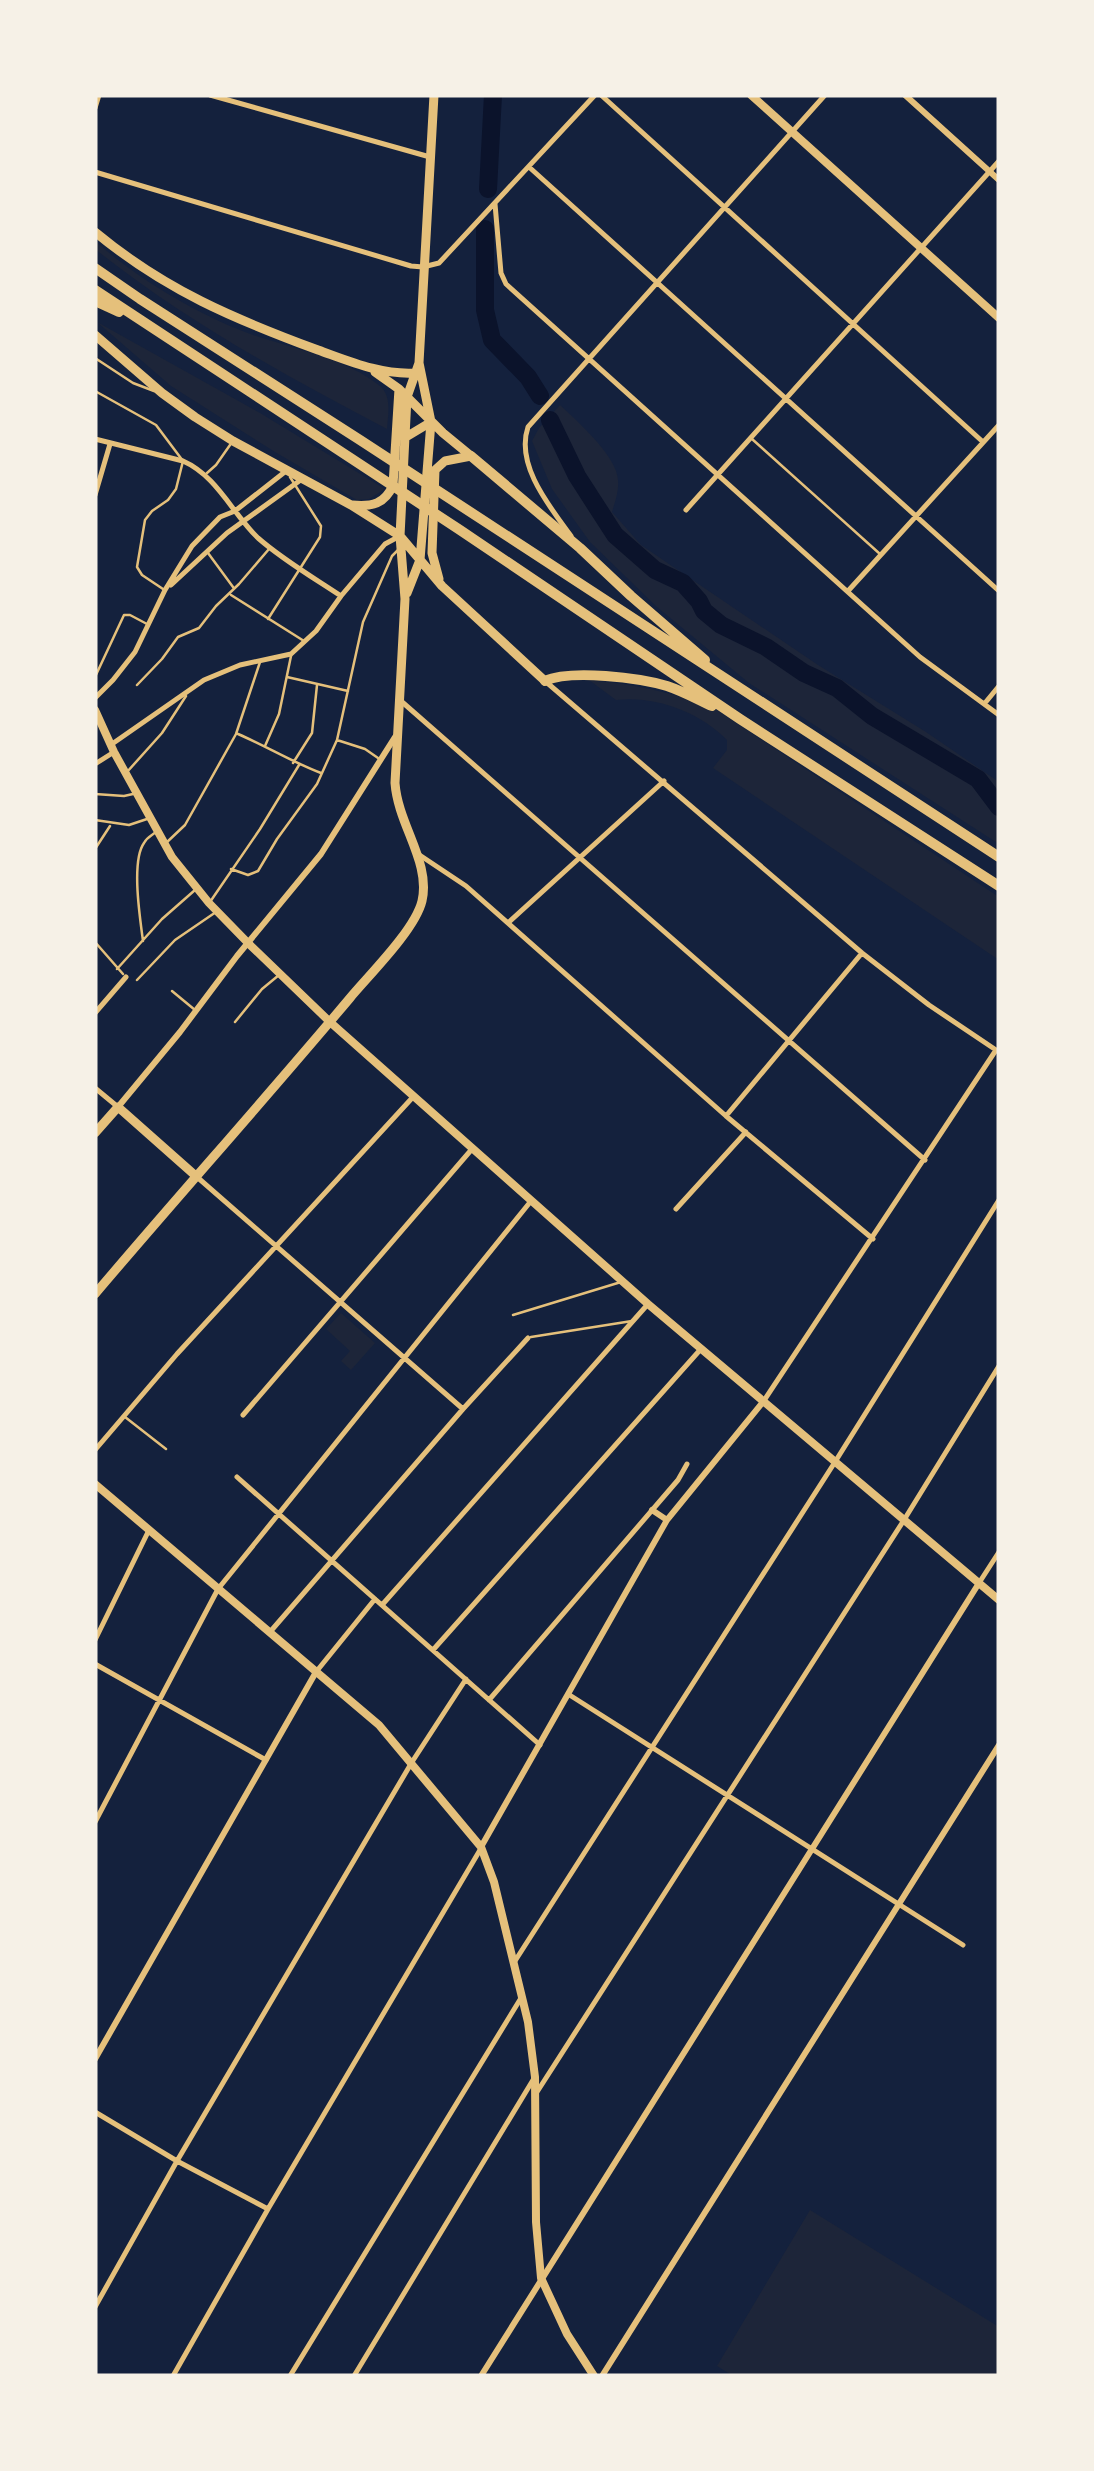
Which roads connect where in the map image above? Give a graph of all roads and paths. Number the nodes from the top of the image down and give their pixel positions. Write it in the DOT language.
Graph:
graph roads {
  1 [pos="99,95"];
  2 [pos="210,95"];
  3 [pos="434,95"];
  4 [pos="598,95"];
  5 [pos="751,95"];
  6 [pos="825,95"];
  7 [pos="905,95"];
  8 [pos="95,108"];
  9 [pos="792,132"];
  10 [pos="430,157"];
  11 [pos="999,161"];
  12 [pos="528,167"];
  13 [pos="95,172"];
  14 [pos="990,172"];
  15 [pos="999,180"];
  16 [pos="495,204"];
  17 [pos="724,207"];
  18 [pos="95,232"];
  19 [pos="921,248"];
  20 [pos="95,268"];
  21 [pos="424,268"];
  22 [pos="657,282"];
  23 [pos="95,290"];
  24 [pos="95,301"];
  25 [pos="999,318"];
  26 [pos="138,320"];
  27 [pos="853,324"];
  28 [pos="95,336"];
  29 [pos="95,358"];
  30 [pos="588,358"];
  31 [pos="419,362"];
  32 [pos="364,366"];
  33 [pos="414,373"];
  34 [pos="399,389"];
  35 [pos="95,391"];
  36 [pos="162,393"];
  37 [pos="408,397"];
  38 [pos="786,399"];
  39 [pos="431,422"];
  40 [pos="999,424"];
  41 [pos="406,437"];
  42 [pos="751,438"];
  43 [pos="95,439"];
  44 [pos="232,441"];
  45 [pos="984,442"];
  46 [pos="110,444"];
  47 [pos="471,456"];
  48 [pos="183,462"];
  49 [pos="286,471"];
  50 [pos="206,474"];
  51 [pos="718,475"];
  52 [pos="298,482"];
  53 [pos="95,495"];
  54 [pos="351,505"];
  55 [pos="234,510"];
  56 [pos="686,510"];
  57 [pos="916,516"];
  58 [pos="243,522"];
  59 [pos="423,530"];
  60 [pos="400,536"];
  61 [pos="270,548"];
  62 [pos="401,548"];
  63 [pos="580,548"];
  64 [pos="208,552"];
  65 [pos="881,555"];
  66 [pos="420,560"];
  67 [pos="300,568"];
  68 [pos="414,575"];
  69 [pos="442,586"];
  70 [pos="234,588"];
  71 [pos="164,590"];
  72 [pos="848,591"];
  73 [pos="999,591"];
  74 [pos="228,594"];
  75 [pos="341,596"];
  76 [pos="406,599"];
  77 [pos="268,619"];
  78 [pos="148,625"];
  79 [pos="306,642"];
  80 [pos="291,654"];
  81 [pos="260,660"];
  82 [pos="286,676"];
  83 [pos="95,677"];
  84 [pos="728,680"];
  85 [pos="546,681"];
  86 [pos="317,685"];
  87 [pos="137,686"];
  88 [pos="999,686"];
  89 [pos="192,688"];
  90 [pos="348,691"];
  91 [pos="95,698"];
  92 [pos="398,698"];
  93 [pos="984,704"];
  94 [pos="95,710"];
  95 [pos="999,715"];
  96 [pos="740,718"];
  97 [pos="236,734"];
  98 [pos="397,734"];
  99 [pos="337,740"];
  100 [pos="265,746"];
  101 [pos="113,748"];
  102 [pos="380,759"];
  103 [pos="293,762"];
  104 [pos="95,764"];
  105 [pos="299,765"];
  106 [pos="322,773"];
  107 [pos="126,774"];
  108 [pos="664,781"];
  109 [pos="137,793"];
  110 [pos="95,794"];
  111 [pos="150,817"];
  112 [pos="95,820"];
  113 [pos="112,823"];
  114 [pos="158,831"];
  115 [pos="164,844"];
  116 [pos="95,850"];
  117 [pos="417,853"];
  118 [pos="999,857"];
  119 [pos="581,858"];
  120 [pos="232,869"];
  121 [pos="999,886"];
  122 [pos="196,889"];
  123 [pos="209,904"];
  124 [pos="217,911"];
  125 [pos="508,923"];
  126 [pos="142,941"];
  127 [pos="95,942"];
  128 [pos="248,943"];
  129 [pos="862,953"];
  130 [pos="117,969"];
  131 [pos="280,974"];
  132 [pos="126,978"];
  133 [pos="137,980"];
  134 [pos="172,991"];
  135 [pos="196,1011"];
  136 [pos="95,1013"];
  137 [pos="234,1022"];
  138 [pos="330,1022"];
  139 [pos="789,1041"];
  140 [pos="998,1051"];
  141 [pos="95,1088"];
  142 [pos="413,1096"];
  143 [pos="118,1108"];
  144 [pos="726,1116"];
  145 [pos="746,1132"];
  146 [pos="95,1133"];
  147 [pos="472,1149"];
  148 [pos="925,1160"];
  149 [pos="197,1177"];
  150 [pos="999,1200"];
  151 [pos="530,1201"];
  152 [pos="676,1209"];
  153 [pos="872,1239"];
  154 [pos="275,1245"];
  155 [pos="622,1282"];
  156 [pos="95,1294"];
  157 [pos="340,1302"];
  158 [pos="648,1304"];
  159 [pos="513,1316"];
  160 [pos="633,1320"];
  161 [pos="528,1338"];
  162 [pos="700,1350"];
  163 [pos="404,1358"];
  164 [pos="999,1366"];
  165 [pos="763,1402"];
  166 [pos="463,1410"];
  167 [pos="243,1415"];
  168 [pos="124,1416"];
  169 [pos="166,1448"];
  170 [pos="95,1450"];
  171 [pos="835,1462"];
  172 [pos="686,1464"];
  173 [pos="237,1476"];
  174 [pos="95,1484"];
  175 [pos="652,1510"];
  176 [pos="278,1513"];
  177 [pos="667,1520"];
  178 [pos="904,1520"];
  179 [pos="149,1530"];
  180 [pos="999,1552"];
  181 [pos="332,1560"];
  182 [pos="978,1583"];
  183 [pos="218,1589"];
  184 [pos="375,1599"];
  185 [pos="999,1600"];
  186 [pos="382,1605"];
  187 [pos="269,1632"];
  188 [pos="95,1640"];
  189 [pos="433,1650"];
  190 [pos="95,1664"];
  191 [pos="316,1672"];
  192 [pos="466,1679"];
  193 [pos="568,1694"];
  194 [pos="160,1700"];
  195 [pos="489,1700"];
  196 [pos="540,1745"];
  197 [pos="999,1745"];
  198 [pos="652,1748"];
  199 [pos="266,1760"];
  200 [pos="412,1762"];
  201 [pos="727,1796"];
  202 [pos="95,1822"];
  203 [pos="482,1847"];
  204 [pos="812,1849"];
  205 [pos="898,1904"];
  206 [pos="964,1946"];
  207 [pos="514,1962"];
  208 [pos="523,1995"];
  209 [pos="95,2059"];
  210 [pos="535,2077"];
  211 [pos="535,2094"];
  212 [pos="95,2112"];
  213 [pos="177,2162"];
  214 [pos="268,2209"];
  215 [pos="541,2278"];
  216 [pos="95,2306"];
  217 [pos="173,2376"];
  218 [pos="290,2376"];
  219 [pos="354,2376"];
  220 [pos="481,2376"];
  221 [pos="594,2376"];
  222 [pos="602,2376"];
  1 -- 8 [label="street"];
  2 -- 10 [label="street"];
  3 -- 10 [label="main road"];
  4 -- 12 [label="street"];
  4 -- 17 [label="street"];
  5 -- 9 [label="main road"];
  6 -- 9 [label="street"];
  7 -- 14 [label="street"];
  9 -- 17 [label="street"];
  9 -- 19 [label="main road"];
  10 -- 21 [label="main road"];
  11 -- 14 [label="street"];
  12 -- 16 [label="street"];
  12 -- 22 [label="street"];
  13 -- 21 [label="street"];
  14 -- 15 [label="street"];
  14 -- 19 [label="street"];
  16 -- 21 [label="street"];
  16 -- 30 [label="street"];
  17 -- 22 [label="street"];
  17 -- 27 [label="street"];
  18 -- 32 [label="main road"];
  19 -- 25 [label="main road"];
  19 -- 27 [label="street"];
  20 -- 84 [label="highway"];
  21 -- 31 [label="main road"];
  22 -- 30 [label="street"];
  22 -- 38 [label="street"];
  23 -- 26 [label="highway"];
  24 -- 26 [label="highway"];
  26 -- 96 [label="highway"];
  27 -- 38 [label="street"];
  27 -- 45 [label="street"];
  28 -- 36 [label="main road"];
  29 -- 36 [label="lane"];
  30 -- 51 [label="street"];
  30 -- 63 [label="street"];
  31 -- 33 [label="main road"];
  31 -- 39 [label="main road"];
  32 -- 33 [label="main road"];
  32 -- 34 [label="main road"];
  33 -- 37 [label="main road"];
  34 -- 37 [label="main road"];
  34 -- 54 [label="main road"];
  35 -- 48 [label="lane"];
  36 -- 44 [label="main road"];
  37 -- 39 [label="main road"];
  37 -- 41 [label="main road"];
  38 -- 42 [label="street"];
  38 -- 57 [label="street"];
  39 -- 41 [label="main road"];
  39 -- 47 [label="main road"];
  39 -- 59 [label="main road"];
  40 -- 45 [label="street"];
  41 -- 60 [label="main road"];
  42 -- 51 [label="street"];
  42 -- 65 [label="lane"];
  43 -- 46 [label="street"];
  44 -- 49 [label="main road"];
  44 -- 50 [label="lane"];
  45 -- 57 [label="street"];
  46 -- 48 [label="street"];
  46 -- 53 [label="street"];
  47 -- 63 [label="highway"];
  47 -- 69 [label="main road"];
  48 -- 50 [label="street"];
  48 -- 71 [label="lane"];
  49 -- 52 [label="main road"];
  49 -- 55 [label="street"];
  50 -- 55 [label="street"];
  51 -- 56 [label="street"];
  51 -- 72 [label="street"];
  52 -- 54 [label="main road"];
  52 -- 58 [label="street"];
  52 -- 67 [label="lane"];
  54 -- 60 [label="main road"];
  55 -- 58 [label="street"];
  55 -- 71 [label="street"];
  57 -- 65 [label="street"];
  57 -- 73 [label="street"];
  58 -- 61 [label="street"];
  58 -- 64 [label="street"];
  59 -- 60 [label="main road"];
  59 -- 66 [label="main road"];
  60 -- 62 [label="main road"];
  60 -- 66 [label="main road"];
  60 -- 75 [label="street"];
  61 -- 67 [label="street"];
  61 -- 70 [label="lane"];
  62 -- 76 [label="main road"];
  62 -- 90 [label="lane"];
  63 -- 84 [label="highway"];
  64 -- 70 [label="lane"];
  64 -- 71 [label="street"];
  65 -- 72 [label="street"];
  66 -- 68 [label="main road"];
  66 -- 69 [label="main road"];
  67 -- 75 [label="street"];
  67 -- 77 [label="lane"];
  68 -- 69 [label="main road"];
  68 -- 76 [label="main road"];
  69 -- 85 [label="main road"];
  70 -- 74 [label="lane"];
  71 -- 78 [label="street"];
  72 -- 93 [label="street"];
  74 -- 77 [label="lane"];
  74 -- 87 [label="lane"];
  75 -- 79 [label="street"];
  76 -- 92 [label="main road"];
  77 -- 79 [label="lane"];
  78 -- 83 [label="lane"];
  78 -- 91 [label="street"];
  79 -- 80 [label="street"];
  80 -- 81 [label="street"];
  80 -- 82 [label="lane"];
  81 -- 89 [label="street"];
  81 -- 97 [label="lane"];
  82 -- 86 [label="lane"];
  82 -- 100 [label="lane"];
  84 -- 118 [label="highway"];
  85 -- 96 [label="highway"];
  85 -- 108 [label="street"];
  86 -- 90 [label="lane"];
  86 -- 103 [label="lane"];
  88 -- 93 [label="street"];
  89 -- 101 [label="street"];
  89 -- 107 [label="lane"];
  90 -- 99 [label="lane"];
  92 -- 98 [label="main road"];
  92 -- 119 [label="street"];
  93 -- 95 [label="street"];
  94 -- 101 [label="main road"];
  96 -- 121 [label="highway"];
  97 -- 100 [label="lane"];
  97 -- 115 [label="lane"];
  98 -- 102 [label="street"];
  98 -- 117 [label="main road"];
  99 -- 102 [label="lane"];
  99 -- 106 [label="lane"];
  100 -- 103 [label="lane"];
  101 -- 104 [label="street"];
  101 -- 107 [label="main road"];
  102 -- 128 [label="street"];
  103 -- 105 [label="lane"];
  105 -- 106 [label="lane"];
  105 -- 120 [label="lane"];
  106 -- 120 [label="lane"];
  107 -- 109 [label="main road"];
  108 -- 119 [label="street"];
  108 -- 129 [label="street"];
  109 -- 110 [label="lane"];
  109 -- 111 [label="main road"];
  111 -- 113 [label="lane"];
  111 -- 114 [label="main road"];
  112 -- 113 [label="lane"];
  113 -- 116 [label="lane"];
  114 -- 115 [label="main road"];
  114 -- 126 [label="lane"];
  115 -- 122 [label="main road"];
  117 -- 125 [label="street"];
  117 -- 138 [label="main road"];
  119 -- 125 [label="street"];
  119 -- 139 [label="street"];
  120 -- 123 [label="lane"];
  122 -- 123 [label="main road"];
  122 -- 126 [label="lane"];
  123 -- 124 [label="main road"];
  124 -- 128 [label="main road"];
  124 -- 133 [label="lane"];
  125 -- 144 [label="street"];
  126 -- 130 [label="lane"];
  127 -- 130 [label="lane"];
  128 -- 131 [label="main road"];
  128 -- 135 [label="street"];
  129 -- 139 [label="street"];
  129 -- 140 [label="street"];
  130 -- 132 [label="lane"];
  131 -- 137 [label="lane"];
  131 -- 138 [label="main road"];
  132 -- 136 [label="street"];
  134 -- 135 [label="lane"];
  135 -- 143 [label="street"];
  138 -- 142 [label="main road"];
  138 -- 149 [label="main road"];
  139 -- 144 [label="street"];
  139 -- 148 [label="street"];
  140 -- 148 [label="street"];
  141 -- 143 [label="street"];
  142 -- 147 [label="main road"];
  142 -- 154 [label="street"];
  143 -- 146 [label="main road"];
  143 -- 149 [label="main road"];
  144 -- 145 [label="street"];
  145 -- 152 [label="street"];
  145 -- 153 [label="street"];
  147 -- 151 [label="main road"];
  147 -- 157 [label="street"];
  148 -- 153 [label="street"];
  149 -- 154 [label="street"];
  149 -- 156 [label="main road"];
  150 -- 171 [label="street"];
  151 -- 155 [label="main road"];
  151 -- 163 [label="street"];
  153 -- 165 [label="street"];
  154 -- 157 [label="street"];
  154 -- 168 [label="street"];
  155 -- 158 [label="main road"];
  155 -- 159 [label="lane"];
  157 -- 163 [label="street"];
  157 -- 167 [label="street"];
  158 -- 160 [label="street"];
  158 -- 162 [label="main road"];
  160 -- 161 [label="lane"];
  160 -- 186 [label="street"];
  161 -- 166 [label="street"];
  162 -- 165 [label="main road"];
  162 -- 189 [label="street"];
  163 -- 166 [label="street"];
  163 -- 176 [label="street"];
  164 -- 178 [label="street"];
  165 -- 171 [label="main road"];
  165 -- 177 [label="street"];
  166 -- 181 [label="street"];
  168 -- 169 [label="lane"];
  168 -- 170 [label="street"];
  171 -- 178 [label="main road"];
  171 -- 198 [label="street"];
  172 -- 175 [label="street"];
  173 -- 176 [label="street"];
  174 -- 179 [label="main road"];
  175 -- 177 [label="street"];
  175 -- 195 [label="street"];
  176 -- 181 [label="street"];
  176 -- 183 [label="street"];
  177 -- 193 [label="street"];
  178 -- 182 [label="main road"];
  178 -- 201 [label="street"];
  179 -- 183 [label="main road"];
  179 -- 188 [label="street"];
  180 -- 182 [label="street"];
  181 -- 184 [label="street"];
  181 -- 187 [label="street"];
  182 -- 185 [label="main road"];
  182 -- 204 [label="street"];
  183 -- 187 [label="main road"];
  183 -- 194 [label="street"];
  184 -- 186 [label="street"];
  184 -- 191 [label="street"];
  186 -- 189 [label="street"];
  187 -- 191 [label="main road"];
  189 -- 192 [label="street"];
  190 -- 194 [label="street"];
  191 -- 199 [label="street"];
  191 -- 200 [label="main road"];
  192 -- 195 [label="street"];
  192 -- 200 [label="street"];
  193 -- 196 [label="street"];
  193 -- 198 [label="street"];
  194 -- 199 [label="street"];
  194 -- 202 [label="street"];
  195 -- 196 [label="street"];
  196 -- 203 [label="street"];
  197 -- 205 [label="street"];
  198 -- 201 [label="street"];
  198 -- 207 [label="street"];
  199 -- 209 [label="street"];
  200 -- 203 [label="main road"];
  200 -- 213 [label="street"];
  201 -- 204 [label="street"];
  201 -- 211 [label="street"];
  203 -- 207 [label="main road"];
  203 -- 214 [label="street"];
  204 -- 205 [label="street"];
  204 -- 215 [label="street"];
  205 -- 206 [label="street"];
  205 -- 222 [label="street"];
  207 -- 208 [label="main road"];
  208 -- 210 [label="main road"];
  208 -- 218 [label="street"];
  210 -- 211 [label="main road"];
  210 -- 219 [label="street"];
  211 -- 215 [label="main road"];
  212 -- 213 [label="street"];
  213 -- 214 [label="street"];
  213 -- 216 [label="street"];
  214 -- 217 [label="street"];
  215 -- 220 [label="street"];
  215 -- 221 [label="main road"];
}
